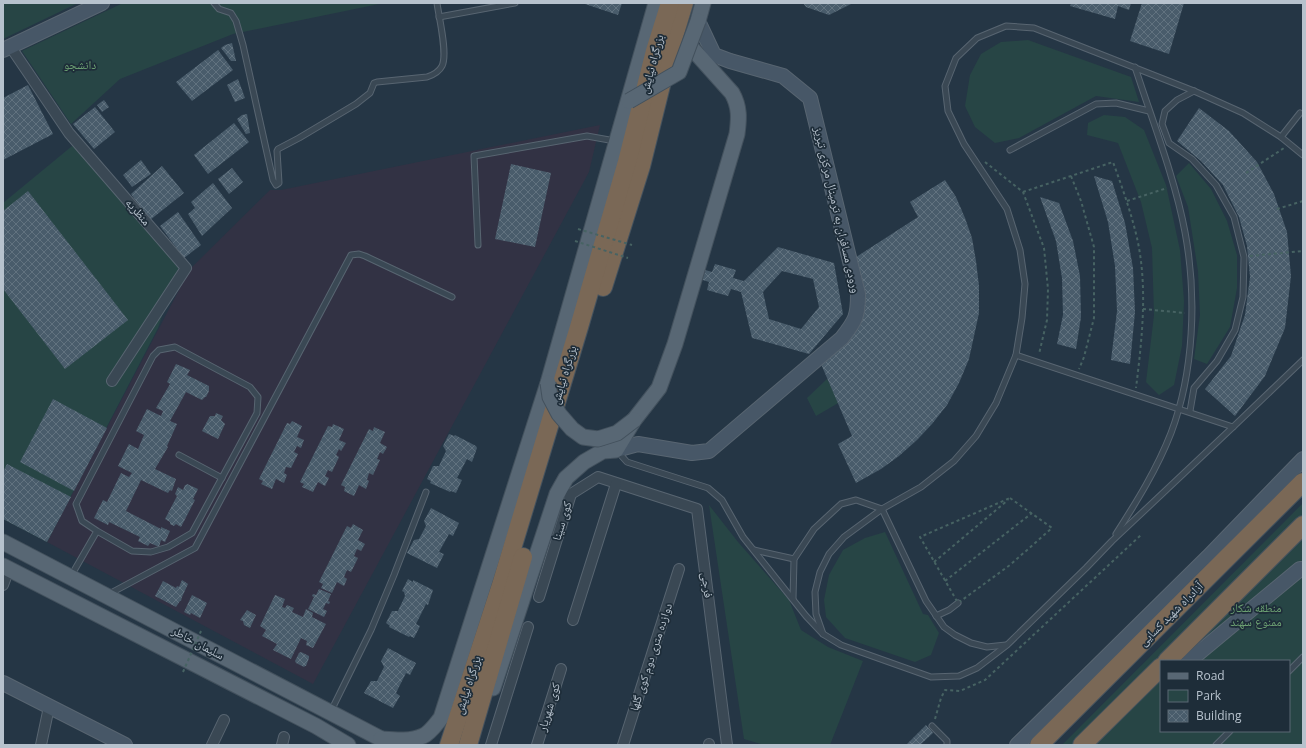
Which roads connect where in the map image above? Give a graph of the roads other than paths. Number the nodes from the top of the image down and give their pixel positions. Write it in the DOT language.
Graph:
graph roads {
  1 [pos="102,3"];
  2 [pos="214,3"];
  3 [pos="436,3"];
  4 [pos="515,3"];
  5 [pos="656,3"];
  6 [pos="670,3"];
  7 [pos="684,3"];
  8 [pos="703,3"];
  9 [pos="439,17"];
  10 [pos="698,21"];
  11 [pos="689,45"];
  12 [pos="6,48"];
  13 [pos="1135,67"];
  14 [pos="1194,91"];
  15 [pos="629,101"];
  16 [pos="1149,110"];
  17 [pos="1300,113"];
  18 [pos="1281,137"];
  19 [pos="618,141"];
  20 [pos="1010,150"];
  21 [pos="1303,155"];
  22 [pos="478,245"];
  23 [pos="452,297"];
  24 [pos="1016,355"];
  25 [pos="1303,360"];
  26 [pos="112,381"];
  27 [pos="548,383"];
  28 [pos="1179,408"];
  29 [pos="1190,411"];
  30 [pos="634,420"];
  31 [pos="1233,426"];
  32 [pos="616,450"];
  33 [pos="179,455"];
  34 [pos="1303,459"];
  35 [pos="222,478"];
  36 [pos="1303,482"];
  37 [pos="616,484"];
  38 [pos="426,492"];
  39 [pos="882,510"];
  40 [pos="1303,525"];
  41 [pos="97,531"];
  42 [pos="1112,541"];
  43 [pos="3,542"];
  44 [pos="754,550"];
  45 [pos="794,559"];
  46 [pos="6,568"];
  47 [pos="679,569"];
  48 [pos="1303,569"];
  49 [pos="71,577"];
  50 [pos="3,585"];
  51 [pos="106,595"];
  52 [pos="538,597"];
  53 [pos="793,599"];
  54 [pos="958,603"];
  55 [pos="936,616"];
  56 [pos="573,620"];
  57 [pos="528,627"];
  58 [pos="823,634"];
  59 [pos="1007,645"];
  60 [pos="1303,657"];
  61 [pos="1168,660"];
  62 [pos="1190,660"];
  63 [pos="561,669"];
  64 [pos="1160,669"];
  65 [pos="1290,670"];
  66 [pos="1154,678"];
  67 [pos="3,683"];
  68 [pos="49,707"];
  69 [pos="478,711"];
  70 [pos="330,712"];
  71 [pos="224,720"];
  72 [pos="932,726"];
  73 [pos="1229,732"];
  74 [pos="387,742"];
  75 [pos="41,745"];
  76 [pos="125,745"];
  77 [pos="212,745"];
  78 [pos="348,745"];
  79 [pos="449,745"];
  80 [pos="468,745"];
  81 [pos="491,745"];
  82 [pos="537,745"];
  83 [pos="623,745"];
  84 [pos="727,745"];
  85 [pos="947,745"];
  86 [pos="1017,745"];
  87 [pos="1039,745"];
  88 [pos="1082,745"];
  89 [pos="1216,745"];
  1 -- 12 [label="street"];
  2 -- 9 [label="lane"];
  3 -- 9 [label="lane"];
  4 -- 9 [label="lane"];
  5 -- 15 [label="main road, بزرگراه نیایش"];
  6 -- 79 [label="highway, بزرگراه نیایش"];
  7 -- 69 [label="highway, بزرگراه نیایش"];
  8 -- 10 [label="main road"];
  10 -- 11 [label="main road, bridge"];
  10 -- 32 [label="street, ورودی مسافران به ترمینال مرکزی تبریز"];
  11 -- 15 [label="main road, bridge"];
  11 -- 30 [label="main road"];
  12 -- 26 [label="street, منظریه"];
  13 -- 14 [label="lane"];
  13 -- 16 [label="lane"];
  13 -- 24 [label="lane"];
  14 -- 18 [label="lane"];
  14 -- 29 [label="lane"];
  15 -- 19 [label="main road, بزرگراه نیایش"];
  16 -- 20 [label="lane"];
  16 -- 28 [label="lane"];
  17 -- 18 [label="lane"];
  18 -- 21 [label="lane"];
  19 -- 22 [label="lane"];
  19 -- 27 [label="main road, بزرگراه نیایش"];
  23 -- 51 [label="lane"];
  24 -- 28 [label="lane"];
  24 -- 39 [label="lane"];
  25 -- 31 [label="lane"];
  27 -- 30 [label="main road, bridge"];
  27 -- 74 [label="main road, بزرگراه نیایش"];
  28 -- 29 [label="lane"];
  28 -- 42 [label="lane"];
  29 -- 31 [label="lane"];
  30 -- 32 [label="main road"];
  31 -- 42 [label="lane"];
  32 -- 44 [label="lane"];
  32 -- 69 [label="main road"];
  33 -- 35 [label="lane"];
  34 -- 86 [label="street"];
  35 -- 41 [label="lane"];
  35 -- 41 [label="lane"];
  36 -- 87 [label="highway, آزادراه شهید کسایی"];
  37 -- 52 [label="street, کوی سینا"];
  37 -- 56 [label="street"];
  37 -- 84 [label="street, فرجی"];
  38 -- 70 [label="lane"];
  39 -- 45 [label="lane"];
  39 -- 55 [label="lane"];
  39 -- 58 [label="lane"];
  40 -- 61 [label="highway"];
  41 -- 49 [label="lane"];
  42 -- 59 [label="lane"];
  43 -- 49 [label="main road, سلیمان خاطر"];
  44 -- 45 [label="lane"];
  44 -- 53 [label="lane"];
  45 -- 53 [label="lane"];
  46 -- 50 [label="street"];
  46 -- 78 [label="main road, سلیمان خاطر"];
  47 -- 83 [label="street, دوازده متری دوم کوی گلها"];
  48 -- 62 [label="street"];
  49 -- 51 [label="main road, سلیمان خاطر"];
  51 -- 70 [label="main road, سلیمان خاطر"];
  53 -- 58 [label="lane"];
  54 -- 55 [label="lane"];
  55 -- 59 [label="lane"];
  57 -- 81 [label="street"];
  58 -- 59 [label="lane"];
  60 -- 65 [label="lane"];
  63 -- 82 [label="street, کوی شهریار"];
  64 -- 66 [label="highway"];
  66 -- 88 [label="highway"];
  67 -- 68 [label="street"];
  68 -- 75 [label="street"];
  68 -- 76 [label="street"];
  69 -- 80 [label="highway, بزرگراه نیایش"];
  70 -- 74 [label="main road, سلیمان خاطر"];
  71 -- 77 [label="street"];
  72 -- 85 [label="lane"];
  73 -- 89 [label="lane"];
}
